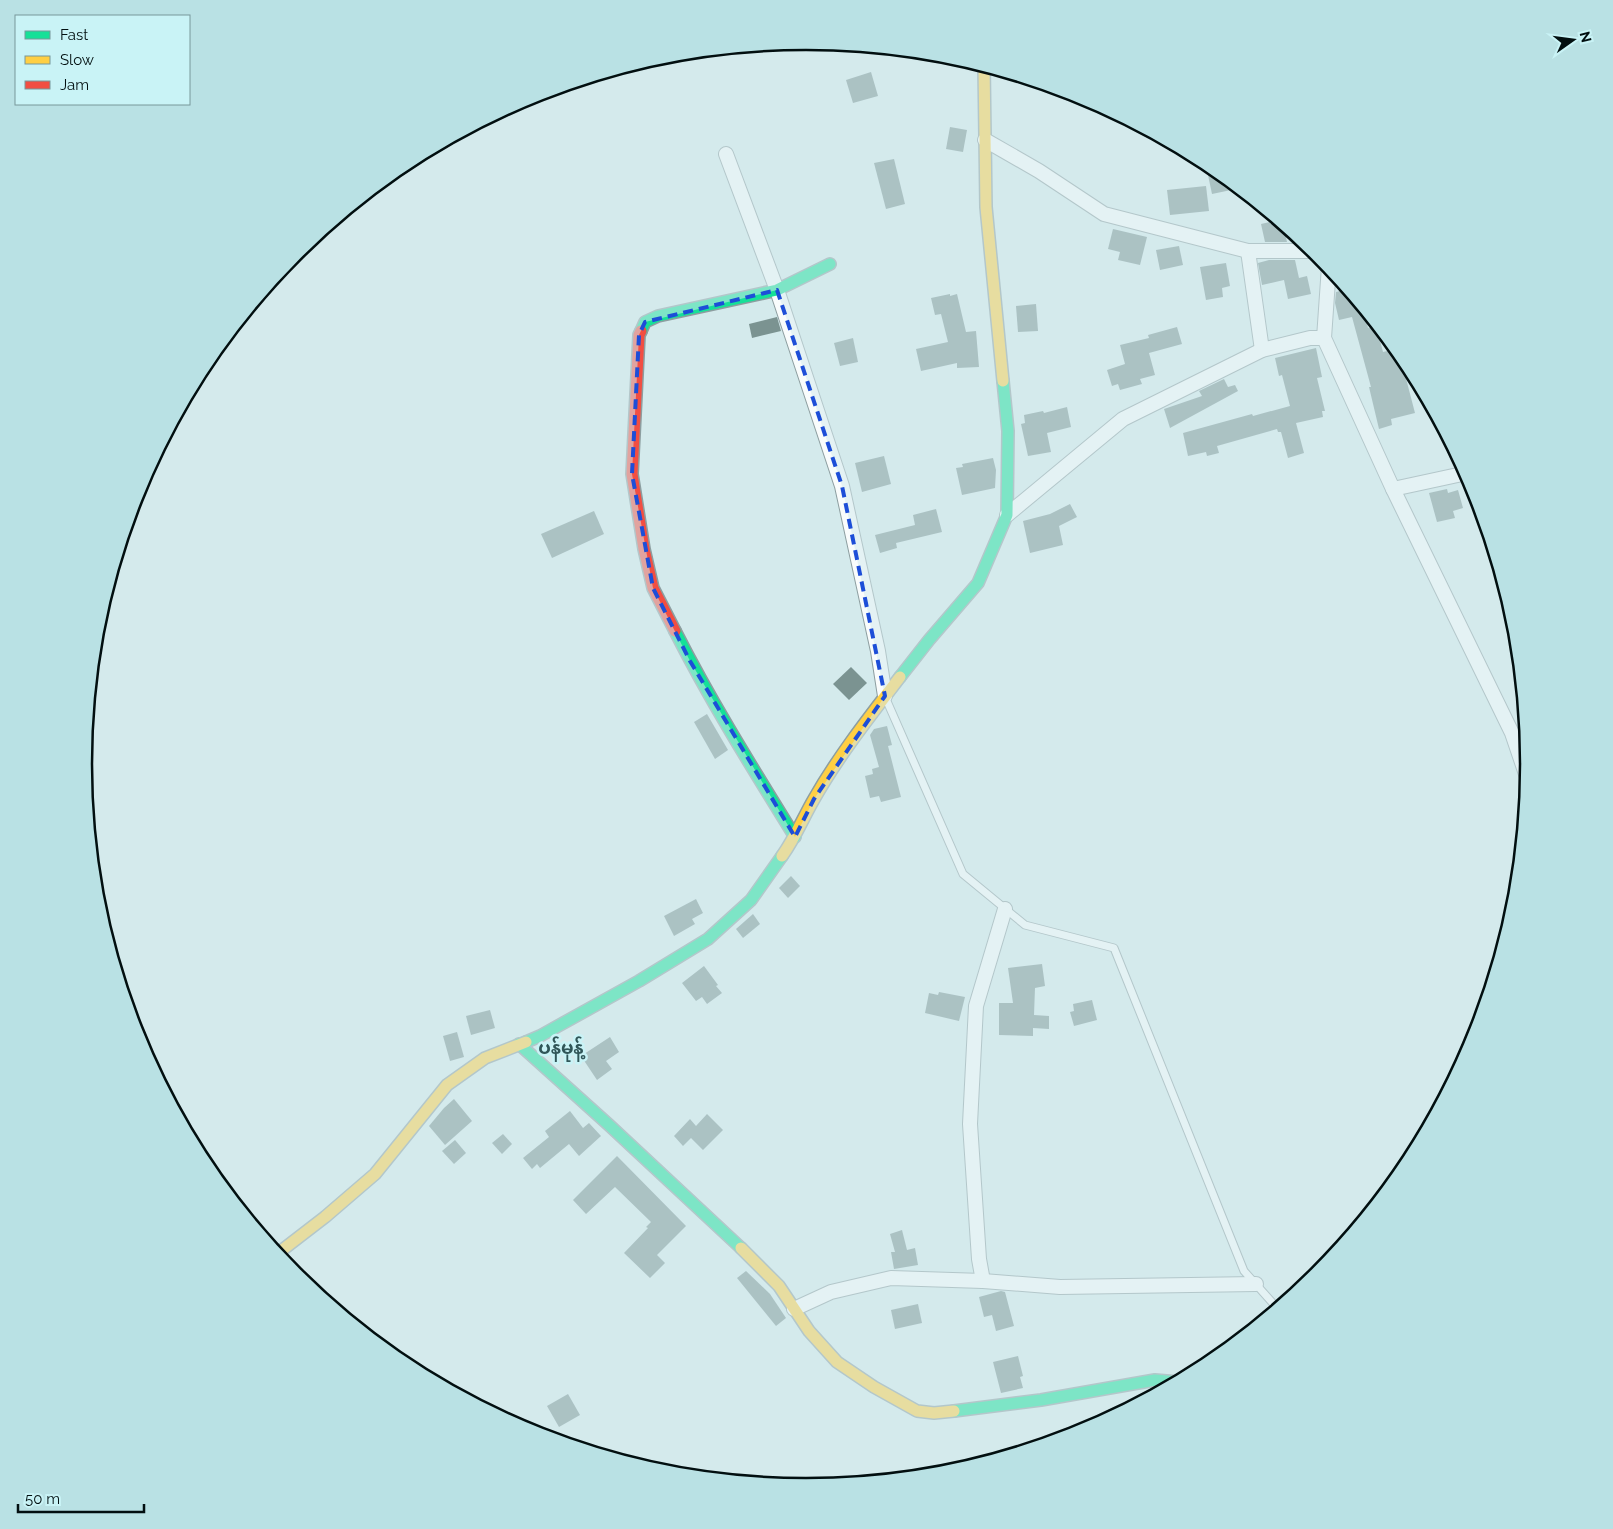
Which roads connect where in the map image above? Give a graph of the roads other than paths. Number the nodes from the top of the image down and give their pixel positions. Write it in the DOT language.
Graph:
graph roads {
  1 [pos="984,72"];
  2 [pos="984,140"];
  3 [pos="726,154"];
  4 [pos="1248,250"];
  5 [pos="1303,251"];
  6 [pos="830,264"];
  7 [pos="1328,276"];
  8 [pos="777,290"];
  9 [pos="1324,338"];
  10 [pos="1262,350"];
  11 [pos="1459,474"];
  12 [pos="1393,489"];
  13 [pos="1007,514"];
  14 [pos="885,696"];
  15 [pos="1521,759"];
  16 [pos="795,837"];
  17 [pos="1006,909"];
  18 [pos="519,1044"];
  19 [pos="282,1250"];
  20 [pos="983,1281"];
  21 [pos="1256,1284"];
  22 [pos="1275,1305"];
  23 [pos="794,1308"];
  24 [pos="1167,1381"];
  1 -- 2 [label="street"];
  2 -- 4 [label="street"];
  2 -- 13 [label="street"];
  3 -- 8 [label="street"];
  4 -- 5 [label="street"];
  4 -- 10 [label="street"];
  6 -- 8 [label="street"];
  7 -- 9 [label="street"];
  8 -- 14 [label="street"];
  8 -- 16 [label="street"];
  9 -- 10 [label="street"];
  9 -- 12 [label="street"];
  10 -- 13 [label="street"];
  11 -- 12 [label="street"];
  12 -- 15 [label="street"];
  13 -- 14 [label="street"];
  14 -- 16 [label="street"];
  14 -- 17 [label="lane"];
  16 -- 18 [label="street"];
  17 -- 20 [label="street"];
  17 -- 21 [label="lane"];
  18 -- 19 [label="street"];
  18 -- 23 [label="street"];
  20 -- 21 [label="street"];
  20 -- 23 [label="street"];
  21 -- 22 [label="lane"];
  23 -- 24 [label="street"];
}
